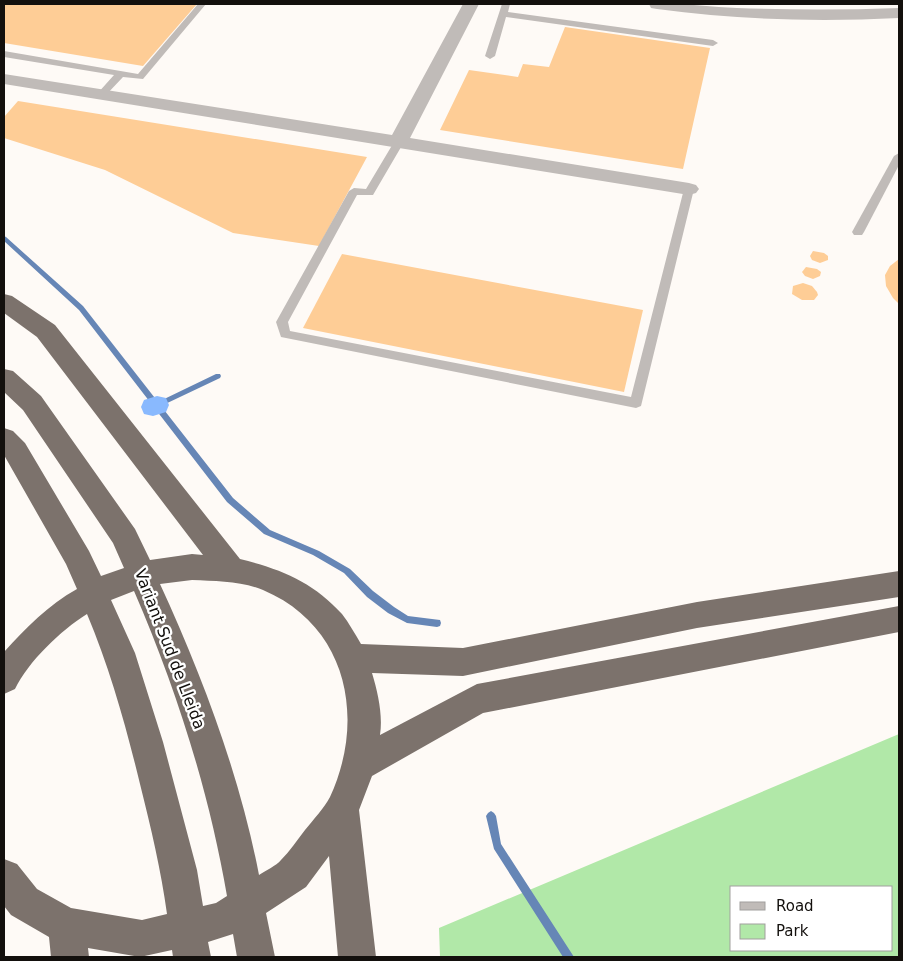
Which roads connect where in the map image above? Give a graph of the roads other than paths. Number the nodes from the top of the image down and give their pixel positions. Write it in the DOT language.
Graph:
graph roads {
  1 [pos="202,4"];
  2 [pos="471,4"];
  3 [pos="506,4"];
  4 [pos="657,4"];
  5 [pos="899,13"];
  6 [pos="503,14"];
  7 [pos="713,43"];
  8 [pos="4,54"];
  9 [pos="490,56"];
  10 [pos="121,73"];
  11 [pos="4,79"];
  12 [pos="102,94"];
  13 [pos="398,142"];
  14 [pos="899,156"];
  15 [pos="689,189"];
  16 [pos="858,232"];
  17 [pos="4,302"];
  18 [pos="4,378"];
  19 [pos="4,438"];
  20 [pos="899,566"];
  21 [pos="231,569"];
  22 [pos="899,584"];
  23 [pos="697,615"];
  24 [pos="899,619"];
  25 [pos="352,658"];
  26 [pos="6,665"];
  27 [pos="360,765"];
  28 [pos="342,810"];
  29 [pos="11,894"];
  30 [pos="68,942"];
  31 [pos="192,957"];
  32 [pos="256,957"];
  33 [pos="357,957"];
  1 -- 10 [label="lane"];
  2 -- 13 [label="street"];
  3 -- 6 [label="lane"];
  4 -- 5 [label="street"];
  6 -- 7 [label="lane"];
  6 -- 9 [label="lane"];
  8 -- 10 [label="lane"];
  10 -- 12 [label="lane"];
  11 -- 12 [label="street"];
  12 -- 13 [label="street"];
  13 -- 15 [label="street"];
  13 -- 15 [label="lane"];
  14 -- 16 [label="lane"];
  17 -- 21 [label="highway"];
  18 -- 32 [label="highway, Variant Sud de Lleida"];
  19 -- 31 [label="highway"];
  20 -- 23 [label="highway"];
  21 -- 25 [label="highway"];
  21 -- 26 [label="highway"];
  22 -- 23 [label="highway"];
  23 -- 25 [label="highway"];
  24 -- 27 [label="highway"];
  25 -- 27 [label="highway"];
  27 -- 28 [label="highway"];
  28 -- 30 [label="highway"];
  28 -- 33 [label="highway"];
  29 -- 30 [label="highway"];
}
